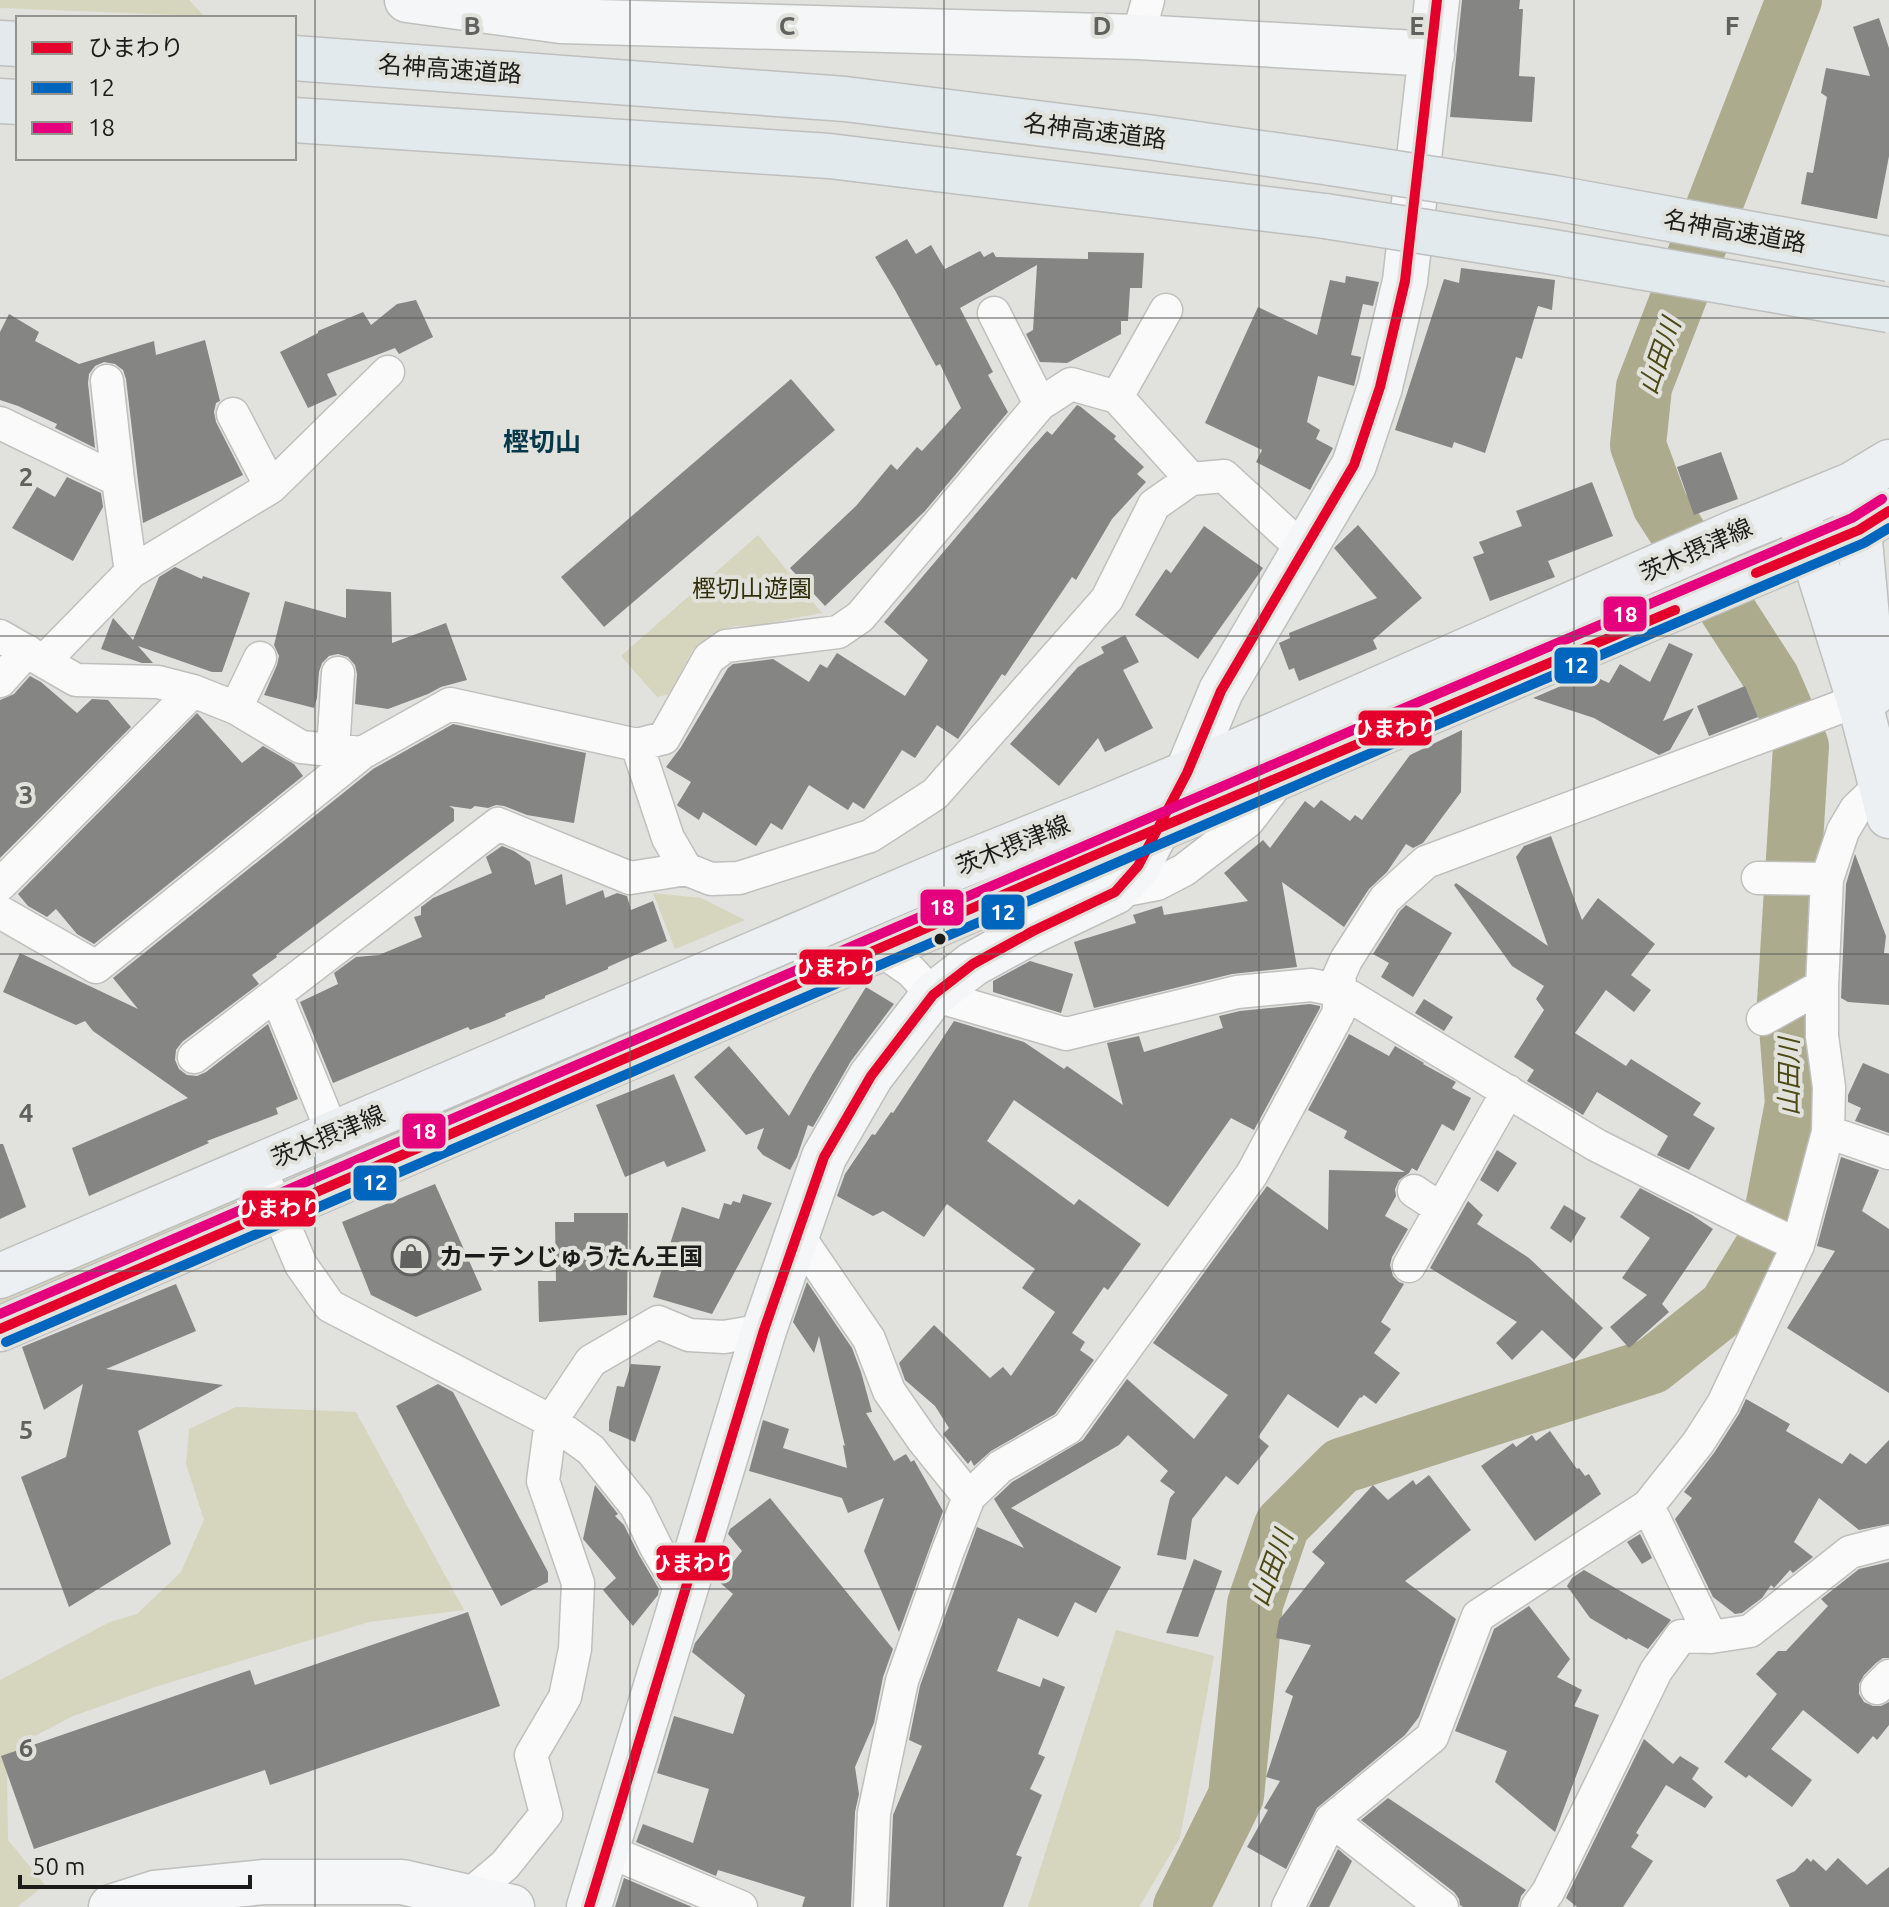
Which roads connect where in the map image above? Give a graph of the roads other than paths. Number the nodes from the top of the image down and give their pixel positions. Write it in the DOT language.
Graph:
graph roads {
  1 [pos="407,0"];
  2 [pos="1437,0"];
  3 [pos="1143,19"];
  4 [pos="1432,54"];
  5 [pos="296,58"];
  6 [pos="296,120"];
  7 [pos="1889,259"];
  8 [pos="1166,310"];
  9 [pos="1889,310"];
  10 [pos="994,313"];
  11 [pos="388,372"];
  12 [pos="107,381"];
  13 [pos="1117,397"];
  14 [pos="1040,404"];
  15 [pos="233,414"];
  16 [pos="0,423"];
  17 [pos="1889,462"];
  18 [pos="1191,479"];
  19 [pos="118,480"];
  20 [pos="1851,485"];
  21 [pos="271,487"];
  22 [pos="1793,508"];
  23 [pos="1874,521"];
  24 [pos="1304,550"];
  25 [pos="1812,550"];
  26 [pos="131,572"];
  27 [pos="24,649"];
  28 [pos="260,658"];
  29 [pos="338,673"];
  30 [pos="0,681"];
  31 [pos="193,691"];
  32 [pos="1859,700"];
  33 [pos="236,708"];
  34 [pos="637,745"];
  35 [pos="347,752"];
  36 [pos="1187,773"];
  37 [pos="1281,778"];
  38 [pos="1885,800"];
  39 [pos="1159,829"];
  40 [pos="686,869"];
  41 [pos="1758,878"];
  42 [pos="1827,879"];
  43 [pos="0,885"];
  44 [pos="1115,892"];
  45 [pos="0,912"];
  46 [pos="879,949"];
  47 [pos="1822,986"];
  48 [pos="1341,991"];
  49 [pos="276,994"];
  50 [pos="933,995"];
  51 [pos="1763,1019"];
  52 [pos="194,1057"];
  53 [pos="1508,1091"];
  54 [pos="1828,1132"];
  55 [pos="333,1134"];
  56 [pos="1889,1153"];
  57 [pos="259,1166"];
  58 [pos="1414,1191"];
  59 [pos="1441,1209"];
  60 [pos="277,1211"];
  61 [pos="797,1234"];
  62 [pos="1798,1245"];
  63 [pos="1409,1266"];
  64 [pos="0,1276"];
  65 [pos="0,1329"];
  66 [pos="764,1330"];
  67 [pos="551,1421"];
  68 [pos="969,1497"];
  69 [pos="1648,1506"];
  70 [pos="1889,1542"];
  71 [pos="684,1594"];
  72 [pos="1711,1637"];
  73 [pos="1331,1820"];
  74 [pos="606,1850"];
  75 [pos="467,1897"];
  76 [pos="111,1907"];
  77 [pos="512,1907"];
  78 [pos="589,1907"];
  79 [pos="741,1907"];
  80 [pos="870,1907"];
  81 [pos="1288,1907"];
  82 [pos="1442,1907"];
  83 [pos="1537,1907"];
  1 -- 3 [label="street"];
  2 -- 4 [label="street"];
  3 -- 4 [label="street"];
  4 -- 24 [label="street"];
  5 -- 7 [label="highway, 名神高速道路, bridge"];
  6 -- 9 [label="highway, bridge"];
  8 -- 13 [label="street"];
  10 -- 14 [label="street"];
  11 -- 21 [label="street"];
  12 -- 19 [label="street"];
  13 -- 14 [label="street"];
  13 -- 18 [label="street"];
  14 -- 34 [label="street"];
  15 -- 21 [label="street"];
  16 -- 19 [label="street"];
  17 -- 20 [label="main road, 茨木摂津線"];
  18 -- 24 [label="street"];
  18 -- 40 [label="street"];
  19 -- 26 [label="street"];
  20 -- 22 [label="main road, 茨木摂津線"];
  20 -- 23 [label="main road"];
  21 -- 26 [label="street"];
  22 -- 25 [label="main road"];
  22 -- 36 [label="main road, 茨木摂津線"];
  23 -- 25 [label="main road, 茨木摂津線"];
  23 -- 38 [label="main road"];
  24 -- 36 [label="street"];
  25 -- 32 [label="main road"];
  25 -- 37 [label="main road, 茨木摂津線"];
  26 -- 27 [label="street"];
  27 -- 30 [label="street"];
  27 -- 31 [label="street"];
  28 -- 33 [label="street"];
  29 -- 35 [label="street"];
  31 -- 33 [label="street"];
  31 -- 43 [label="street"];
  32 -- 38 [label="main road"];
  32 -- 48 [label="street"];
  33 -- 35 [label="street"];
  34 -- 35 [label="street"];
  34 -- 40 [label="street"];
  35 -- 45 [label="street"];
  36 -- 39 [label="street"];
  36 -- 55 [label="main road, 茨木摂津線"];
  37 -- 39 [label="main road, 茨木摂津線"];
  37 -- 44 [label="street"];
  38 -- 42 [label="street"];
  39 -- 44 [label="street"];
  39 -- 46 [label="main road, 茨木摂津線"];
  40 -- 49 [label="street"];
  41 -- 42 [label="street"];
  42 -- 47 [label="street"];
  44 -- 50 [label="street"];
  46 -- 50 [label="street"];
  46 -- 60 [label="main road, 茨木摂津線"];
  47 -- 51 [label="street"];
  47 -- 54 [label="street"];
  48 -- 50 [label="street"];
  48 -- 53 [label="street"];
  48 -- 68 [label="street"];
  49 -- 52 [label="street"];
  49 -- 55 [label="street"];
  50 -- 61 [label="street"];
  53 -- 59 [label="street"];
  53 -- 62 [label="street"];
  54 -- 56 [label="street"];
  54 -- 62 [label="street"];
  55 -- 57 [label="main road, 茨木摂津線"];
  57 -- 60 [label="street"];
  57 -- 64 [label="main road, 茨木摂津線"];
  58 -- 59 [label="street"];
  59 -- 63 [label="street"];
  60 -- 65 [label="main road, 茨木摂津線"];
  60 -- 67 [label="street"];
  61 -- 66 [label="street"];
  61 -- 68 [label="street"];
  62 -- 69 [label="street"];
  66 -- 67 [label="street"];
  66 -- 71 [label="street"];
  67 -- 71 [label="street"];
  67 -- 75 [label="street"];
  68 -- 80 [label="street"];
  69 -- 72 [label="street"];
  69 -- 73 [label="street"];
  70 -- 72 [label="street"];
  71 -- 74 [label="street"];
  72 -- 83 [label="street"];
  73 -- 81 [label="street"];
  73 -- 82 [label="street"];
  74 -- 78 [label="street"];
  74 -- 79 [label="street"];
  75 -- 76 [label="street"];
  75 -- 77 [label="street"];
}
